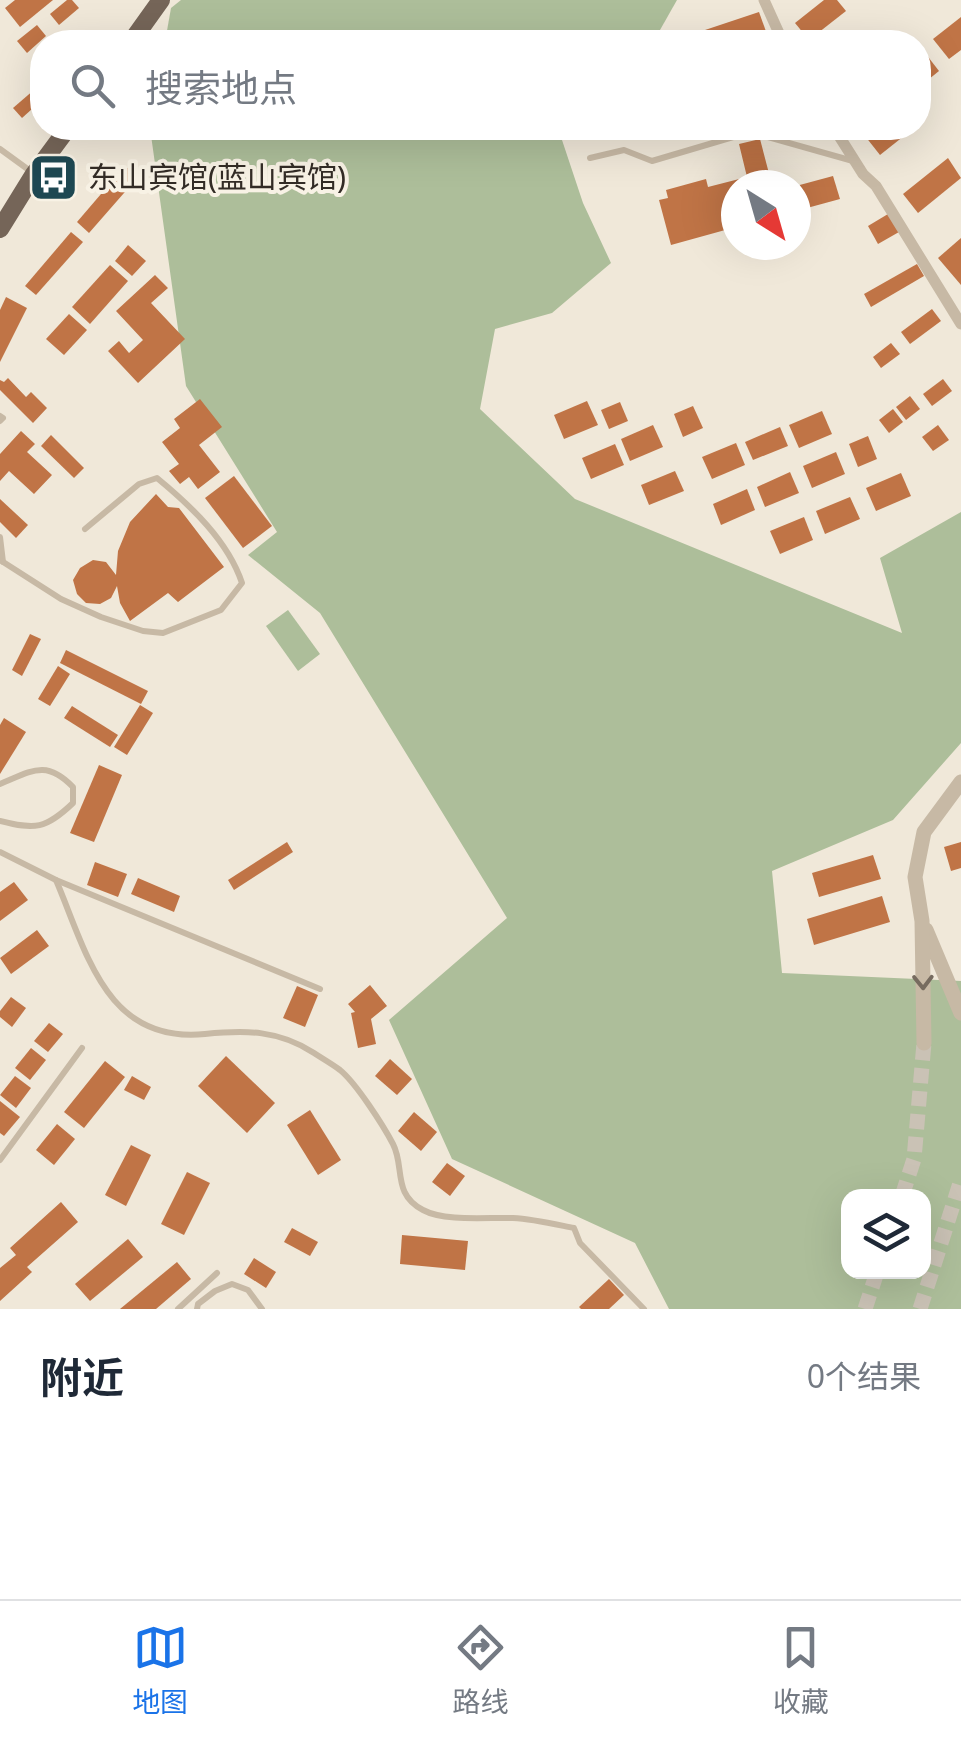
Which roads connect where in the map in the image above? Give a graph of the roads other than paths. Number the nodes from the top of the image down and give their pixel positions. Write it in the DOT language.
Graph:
graph roads {
  1 [pos="161,0"];
  2 [pos="764,0"];
  3 [pos="140,30"];
  4 [pos="778,30"];
  5 [pos="59,140"];
  6 [pos="724,140"];
  7 [pos="778,140"];
  8 [pos="841,140"];
  9 [pos="0,150"];
  10 [pos="590,158"];
  11 [pos="854,162"];
  12 [pos="34,174"];
  13 [pos="0,228"];
  14 [pos="961,324"];
  15 [pos="85,529"];
  16 [pos="0,537"];
  17 [pos="2,561"];
  18 [pos="961,782"];
  19 [pos="0,784"];
  20 [pos="0,821"];
  21 [pos="0,852"];
  22 [pos="56,880"];
  23 [pos="922,921"];
  24 [pos="320,989"];
  25 [pos="961,1014"];
  26 [pos="924,1043"];
  27 [pos="82,1048"];
  28 [pos="0,1160"];
  29 [pos="217,1274"];
  30 [pos="178,1309"];
  31 [pos="197,1309"];
  32 [pos="262,1309"];
  33 [pos="644,1309"];
  1 -- 3 [label="main road"];
  2 -- 4 [label="street"];
  5 -- 12 [label="main road"];
  6 -- 10 [label="lane"];
  7 -- 11 [label="lane"];
  8 -- 11 [label="street"];
  9 -- 12 [label="lane"];
  11 -- 14 [label="street"];
  12 -- 13 [label="main road"];
  15 -- 17 [label="lane"];
  16 -- 17 [label="lane"];
  18 -- 23 [label="street"];
  19 -- 20 [label="lane"];
  21 -- 22 [label="lane"];
  22 -- 24 [label="lane"];
  22 -- 33 [label="lane"];
  23 -- 25 [label="street"];
  23 -- 26 [label="street, one-way"];
  27 -- 28 [label="lane"];
  29 -- 30 [label="lane"];
  31 -- 32 [label="lane"];
}
